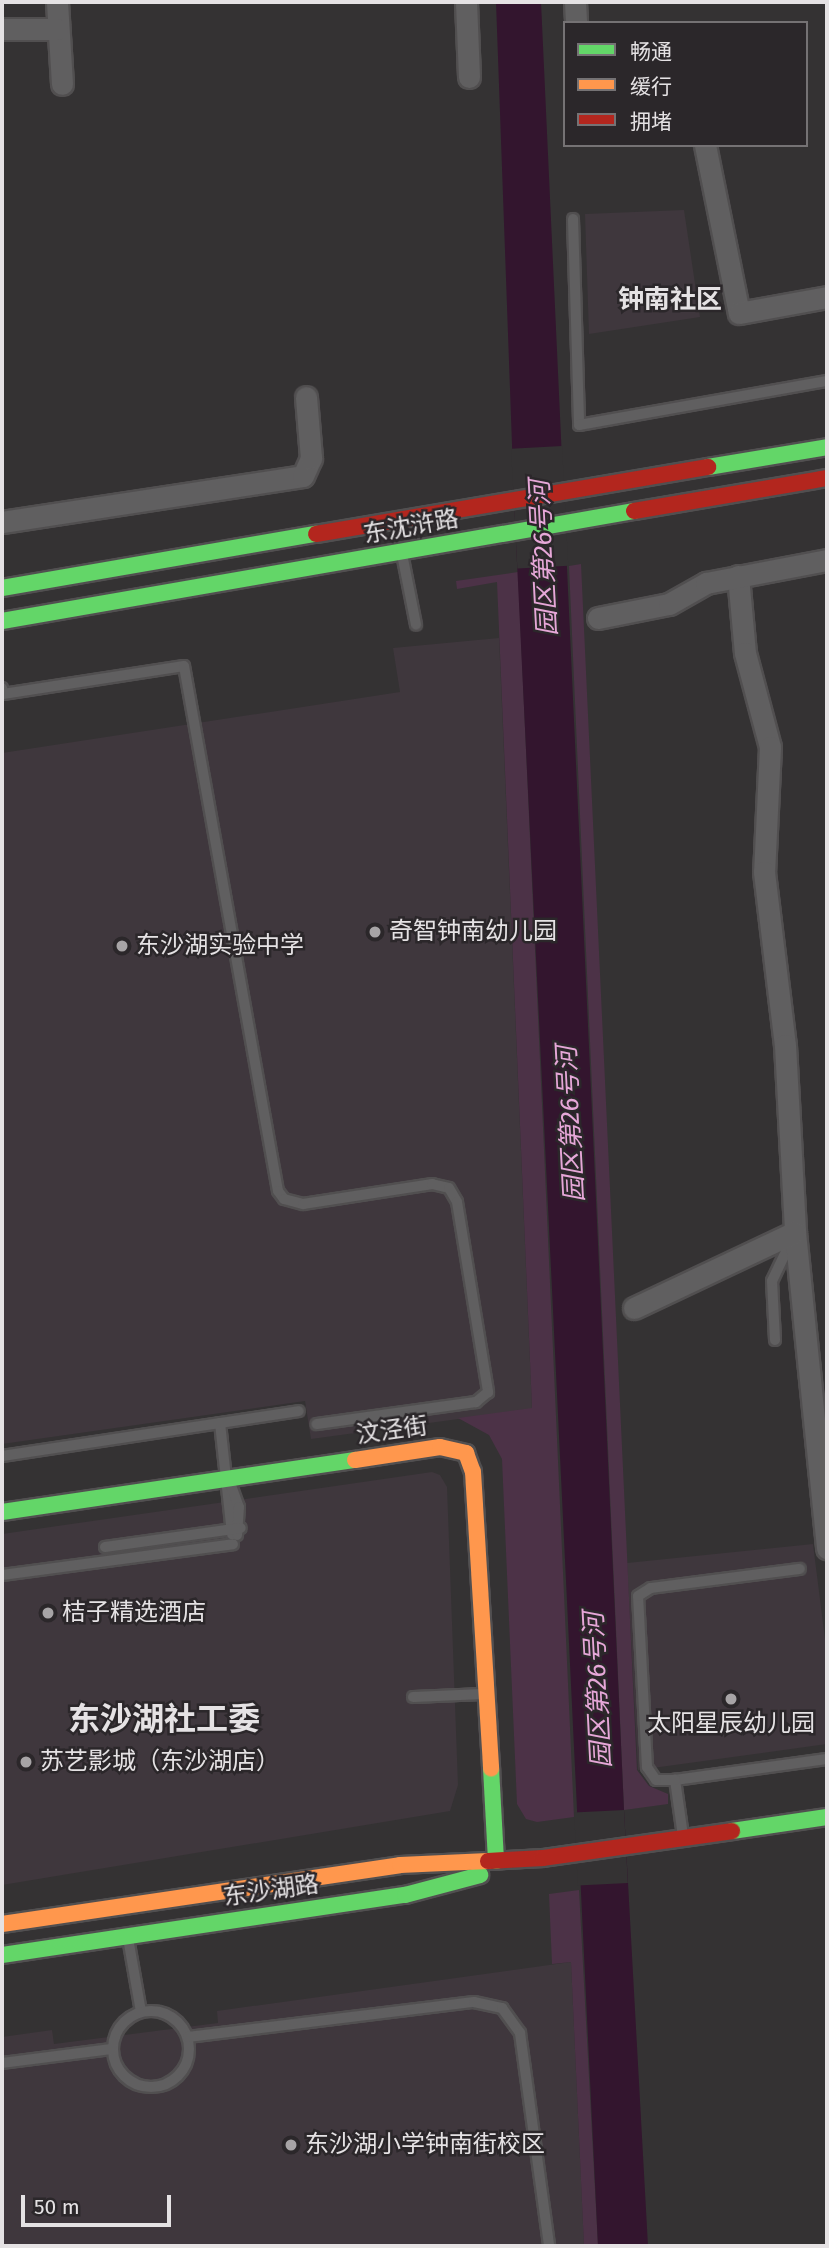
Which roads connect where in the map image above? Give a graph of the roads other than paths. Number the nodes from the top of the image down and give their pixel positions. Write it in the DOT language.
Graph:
graph roads {
  1 [pos="57,2"];
  2 [pos="466,2"];
  3 [pos="575,2"];
  4 [pos="576,21"];
  5 [pos="2,29"];
  6 [pos="57,29"];
  7 [pos="469,77"];
  8 [pos="62,84"];
  9 [pos="705,147"];
  10 [pos="573,219"];
  11 [pos="827,297"];
  12 [pos="827,382"];
  13 [pos="306,397"];
  14 [pos="827,447"];
  15 [pos="827,478"];
  16 [pos="2,522"];
  17 [pos="402,552"];
  18 [pos="827,560"];
  19 [pos="738,576"];
  20 [pos="2,588"];
  21 [pos="598,618"];
  22 [pos="2,621"];
  23 [pos="416,625"];
  24 [pos="2,688"];
  25 [pos="795,1232"];
  26 [pos="634,1308"];
  27 [pos="775,1340"];
  28 [pos="299,1411"];
  29 [pos="220,1423"];
  30 [pos="317,1424"];
  31 [pos="2,1456"];
  32 [pos="228,1478"];
  33 [pos="2,1512"];
  34 [pos="236,1529"];
  35 [pos="106,1547"];
  36 [pos="827,1548"];
  37 [pos="800,1569"];
  38 [pos="2,1575"];
  39 [pos="486,1694"];
  40 [pos="412,1697"];
  41 [pos="827,1759"];
  42 [pos="675,1780"];
  43 [pos="827,1817"];
  44 [pos="683,1839"];
  45 [pos="543,1858"];
  46 [pos="496,1861"];
  47 [pos="2,1924"];
  48 [pos="127,1936"];
  49 [pos="2,1955"];
  50 [pos="141,2012"];
  51 [pos="188,2038"];
  52 [pos="112,2049"];
  53 [pos="2,2063"];
  54 [pos="549,2246"];
  1 -- 6 [label="street"];
  2 -- 7 [label="street"];
  3 -- 4 [label="street"];
  5 -- 6 [label="street"];
  6 -- 8 [label="street"];
  9 -- 11 [label="street"];
  10 -- 12 [label="lane"];
  13 -- 16 [label="street"];
  14 -- 20 [label="main road, 东沈浒路"];
  15 -- 17 [label="main road, 东沈浒路"];
  17 -- 22 [label="main road, 东沈浒路"];
  17 -- 23 [label="lane"];
  18 -- 19 [label="street"];
  19 -- 21 [label="street"];
  19 -- 25 [label="street"];
  24 -- 30 [label="lane"];
  25 -- 26 [label="street"];
  25 -- 27 [label="lane"];
  25 -- 36 [label="street"];
  28 -- 29 [label="lane"];
  29 -- 31 [label="lane"];
  29 -- 32 [label="lane"];
  32 -- 33 [label="main road, 汶泾街"];
  32 -- 34 [label="lane"];
  32 -- 39 [label="main road, 汶泾街"];
  34 -- 35 [label="lane"];
  34 -- 38 [label="lane"];
  37 -- 42 [label="lane"];
  39 -- 40 [label="lane"];
  39 -- 46 [label="main road, 汶泾街"];
  41 -- 42 [label="lane"];
  42 -- 44 [label="lane"];
  43 -- 44 [label="main road, 东沙湖路"];
  44 -- 45 [label="main road, 东沙湖路"];
  45 -- 46 [label="main road, 东沙湖路"];
  45 -- 48 [label="main road, 东沙湖路"];
  46 -- 47 [label="main road, 东沙湖路"];
  48 -- 49 [label="main road, 东沙湖路"];
  48 -- 50 [label="lane"];
  50 -- 51 [label="lane"];
  50 -- 52 [label="lane"];
  51 -- 52 [label="lane"];
  51 -- 54 [label="lane"];
  52 -- 53 [label="lane"];
}
